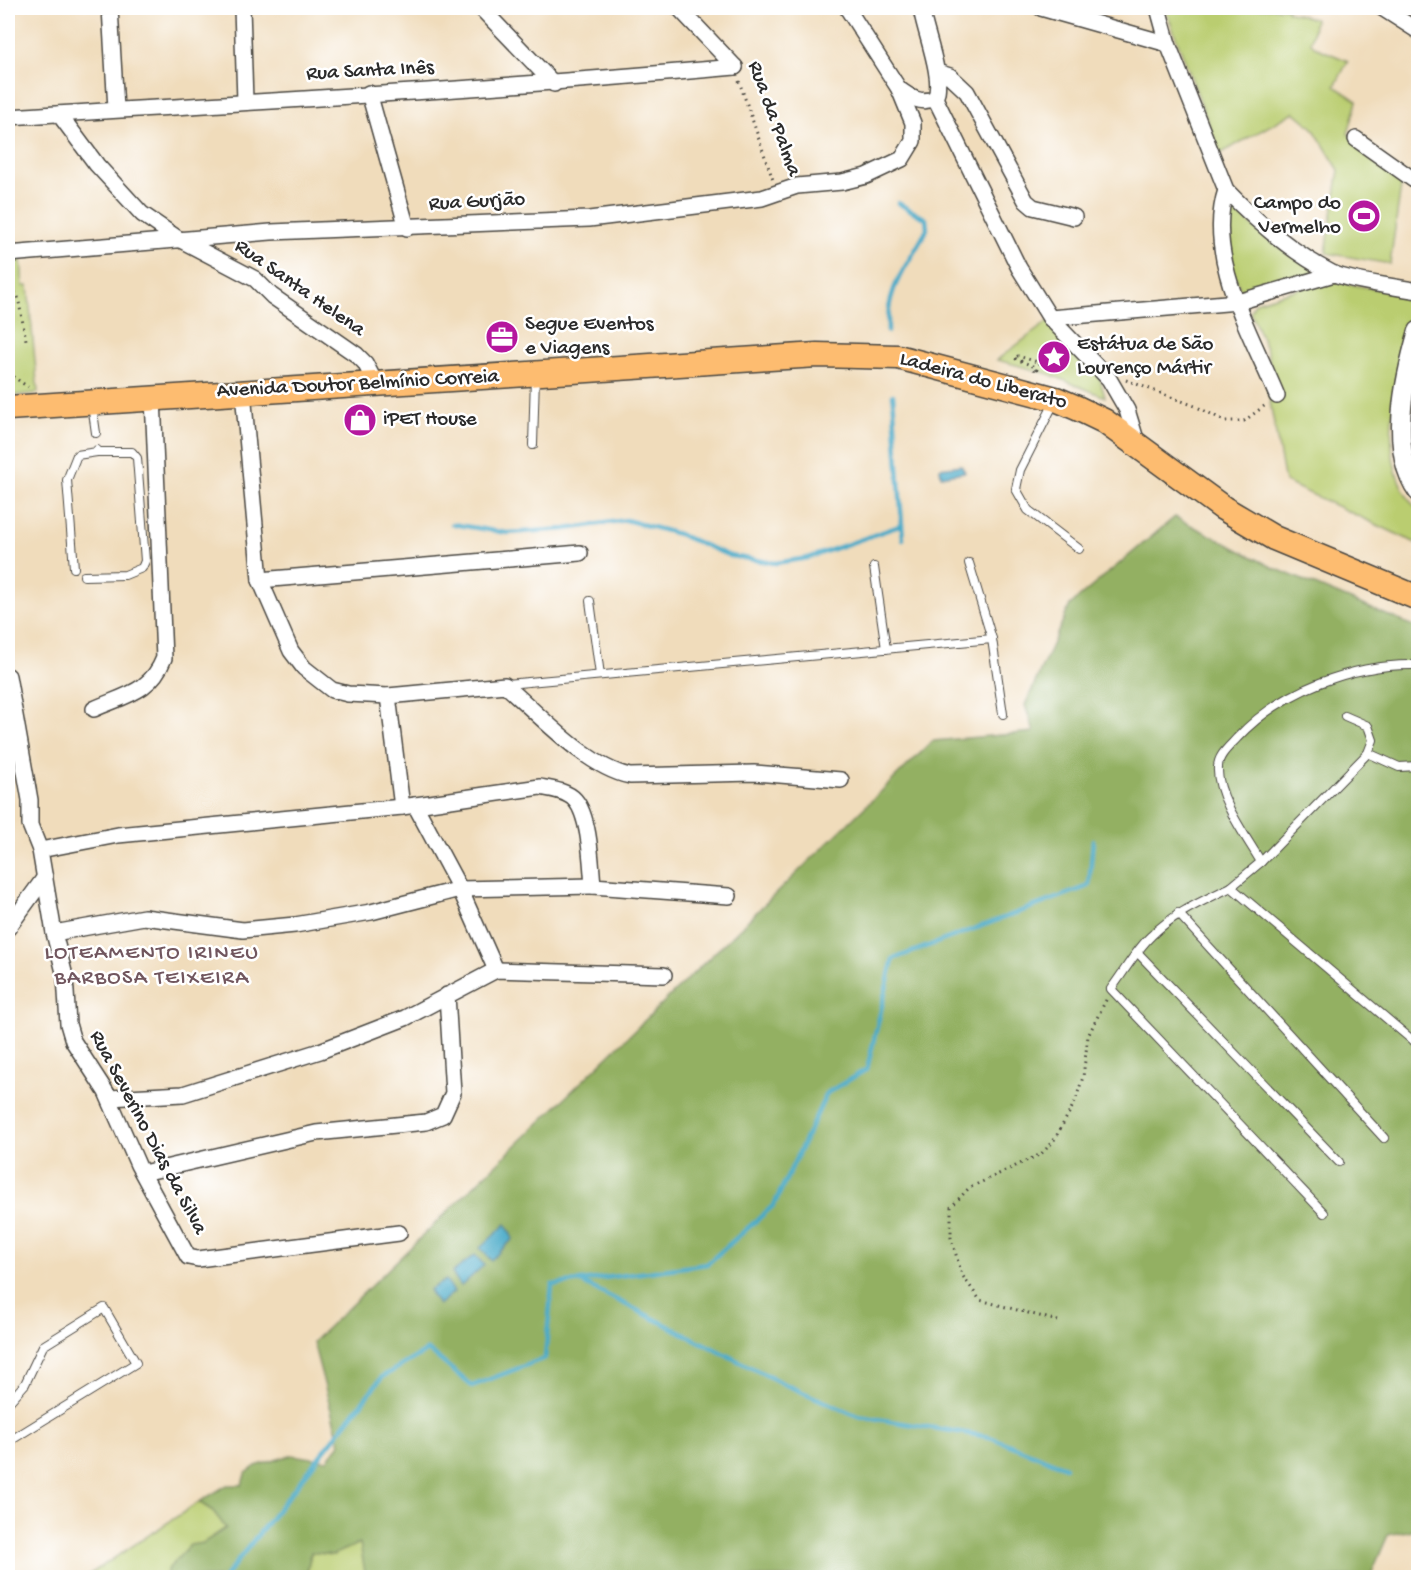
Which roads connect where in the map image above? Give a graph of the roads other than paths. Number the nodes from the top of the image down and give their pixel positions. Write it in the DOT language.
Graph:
graph roads {
  1 [pos="110,8"];
  2 [pos="242,8"];
  3 [pos="482,8"];
  4 [pos="679,8"];
  5 [pos="847,8"];
  6 [pos="921,8"];
  7 [pos="1041,8"];
  8 [pos="1158,8"];
  9 [pos="1382,8"];
  10 [pos="1419,31"];
  11 [pos="1168,44"];
  12 [pos="735,67"];
  13 [pos="937,72"];
  14 [pos="554,84"];
  15 [pos="899,89"];
  16 [pos="369,93"];
  17 [pos="935,98"];
  18 [pos="245,100"];
  19 [pos="116,109"];
  20 [pos="59,114"];
  21 [pos="8,117"];
  22 [pos="1356,139"];
  23 [pos="1419,183"];
  24 [pos="1226,190"];
  25 [pos="1074,217"];
  26 [pos="406,228"];
  27 [pos="177,238"];
  28 [pos="8,254"];
  29 [pos="1334,274"];
  30 [pos="1419,291"];
  31 [pos="1238,302"];
  32 [pos="1050,318"];
  33 [pos="1418,336"];
  34 [pos="852,354"];
  35 [pos="536,374"];
  36 [pos="377,386"];
  37 [pos="243,392"];
  38 [pos="1277,396"];
  39 [pos="153,397"];
  40 [pos="1056,399"];
  41 [pos="92,401"];
  42 [pos="8,408"];
  43 [pos="96,433"];
  44 [pos="533,445"];
  45 [pos="1138,446"];
  46 [pos="1419,492"];
  47 [pos="1079,549"];
  48 [pos="580,553"];
  49 [pos="969,564"];
  50 [pos="874,567"];
  51 [pos="75,568"];
  52 [pos="84,576"];
  53 [pos="260,580"];
  54 [pos="1419,598"];
  55 [pos="590,601"];
  56 [pos="992,639"];
  57 [pos="886,649"];
  58 [pos="1419,665"];
  59 [pos="600,675"];
  60 [pos="8,676"];
  61 [pos="505,685"];
  62 [pos="388,696"];
  63 [pos="94,709"];
  64 [pos="1003,714"];
  65 [pos="1345,716"];
  66 [pos="1368,753"];
  67 [pos="1419,766"];
  68 [pos="841,780"];
  69 [pos="408,806"];
  70 [pos="40,850"];
  71 [pos="1261,862"];
  72 [pos="45,877"];
  73 [pos="593,886"];
  74 [pos="1231,887"];
  75 [pos="460,889"];
  76 [pos="729,896"];
  77 [pos="1178,914"];
  78 [pos="8,928"];
  79 [pos="54,933"];
  80 [pos="1138,953"];
  81 [pos="496,970"];
  82 [pos="664,975"];
  83 [pos="447,995"];
  84 [pos="1419,1045"];
  85 [pos="109,1098"];
  86 [pos="1384,1138"];
  87 [pos="1339,1162"];
  88 [pos="143,1173"];
  89 [pos="1324,1213"];
  90 [pos="399,1233"];
  91 [pos="8,1403"];
  92 [pos="8,1442"];
  1 -- 19 [label="street"];
  2 -- 18 [label="street"];
  3 -- 14 [label="street"];
  4 -- 12 [label="street, Rua da Palma"];
  5 -- 15 [label="street"];
  6 -- 13 [label="street"];
  7 -- 11 [label="street"];
  8 -- 11 [label="street"];
  9 -- 10 [label="street"];
  11 -- 24 [label="street"];
  12 -- 14 [label="street, Rua Santa Inês"];
  13 -- 17 [label="street"];
  13 -- 25 [label="street"];
  14 -- 16 [label="street, Rua Santa Inês"];
  15 -- 17 [label="street"];
  15 -- 26 [label="street, Rua Gurjão"];
  16 -- 18 [label="street, Rua Santa Inês"];
  16 -- 26 [label="street"];
  17 -- 32 [label="street"];
  18 -- 19 [label="street, Rua Santa Inês"];
  19 -- 20 [label="street, Rua Santa Inês"];
  20 -- 21 [label="street, Rua Santa Inês"];
  20 -- 27 [label="street, Rua Santa Helena"];
  22 -- 23 [label="street"];
  24 -- 29 [label="street"];
  24 -- 31 [label="street"];
  26 -- 27 [label="street, Rua Gurjão"];
  27 -- 28 [label="street, Rua Gurjão"];
  27 -- 36 [label="street, Rua Santa Helena"];
  29 -- 30 [label="street"];
  29 -- 31 [label="street"];
  31 -- 32 [label="street"];
  31 -- 38 [label="street"];
  32 -- 45 [label="street"];
  33 -- 46 [label="street"];
  34 -- 35 [label="main road, Avenida Doutor Belmínio Correia"];
  34 -- 40 [label="main road, Ladeira do Liberato"];
  35 -- 36 [label="main road, Avenida Doutor Belmínio Correia"];
  35 -- 44 [label="lane"];
  36 -- 37 [label="main road, Avenida Doutor Belmínio Correia"];
  37 -- 39 [label="main road, Avenida Doutor Belmínio Correia"];
  37 -- 53 [label="street"];
  39 -- 41 [label="main road, Avenida Doutor Belmínio Correia"];
  39 -- 63 [label="street"];
  40 -- 45 [label="main road, Ladeira do Liberato"];
  40 -- 47 [label="lane"];
  41 -- 42 [label="main road, Avenida Doutor Belmínio Correia"];
  41 -- 43 [label="lane"];
  45 -- 54 [label="main road, Ladeira do Liberato"];
  48 -- 53 [label="street"];
  49 -- 56 [label="lane"];
  50 -- 57 [label="lane"];
  51 -- 52 [label="lane"];
  53 -- 62 [label="street"];
  55 -- 59 [label="lane"];
  56 -- 57 [label="lane"];
  56 -- 64 [label="lane"];
  57 -- 59 [label="lane"];
  58 -- 71 [label="lane"];
  59 -- 61 [label="lane"];
  60 -- 70 [label="street, Rua Severino Dias da Silva"];
  61 -- 62 [label="street"];
  61 -- 68 [label="street"];
  62 -- 69 [label="street"];
  65 -- 66 [label="lane"];
  66 -- 67 [label="lane"];
  66 -- 71 [label="lane"];
  69 -- 70 [label="street"];
  69 -- 73 [label="street"];
  69 -- 75 [label="street"];
  70 -- 72 [label="street, Rua Severino Dias da Silva"];
  71 -- 74 [label="lane"];
  72 -- 78 [label="street"];
  72 -- 79 [label="street, Rua Severino Dias da Silva"];
  73 -- 75 [label="street"];
  73 -- 76 [label="street"];
  74 -- 77 [label="lane"];
  74 -- 84 [label="lane"];
  75 -- 79 [label="street"];
  75 -- 81 [label="street"];
  77 -- 80 [label="lane"];
  77 -- 86 [label="lane"];
  79 -- 85 [label="street, Rua Severino Dias da Silva"];
  80 -- 87 [label="lane"];
  80 -- 89 [label="lane"];
  81 -- 82 [label="street"];
  81 -- 83 [label="street"];
  83 -- 85 [label="street"];
  83 -- 88 [label="street"];
  85 -- 88 [label="street, Rua Severino Dias da Silva"];
  88 -- 90 [label="street, Rua Severino Dias da Silva"];
  91 -- 92 [label="lane"];
}
